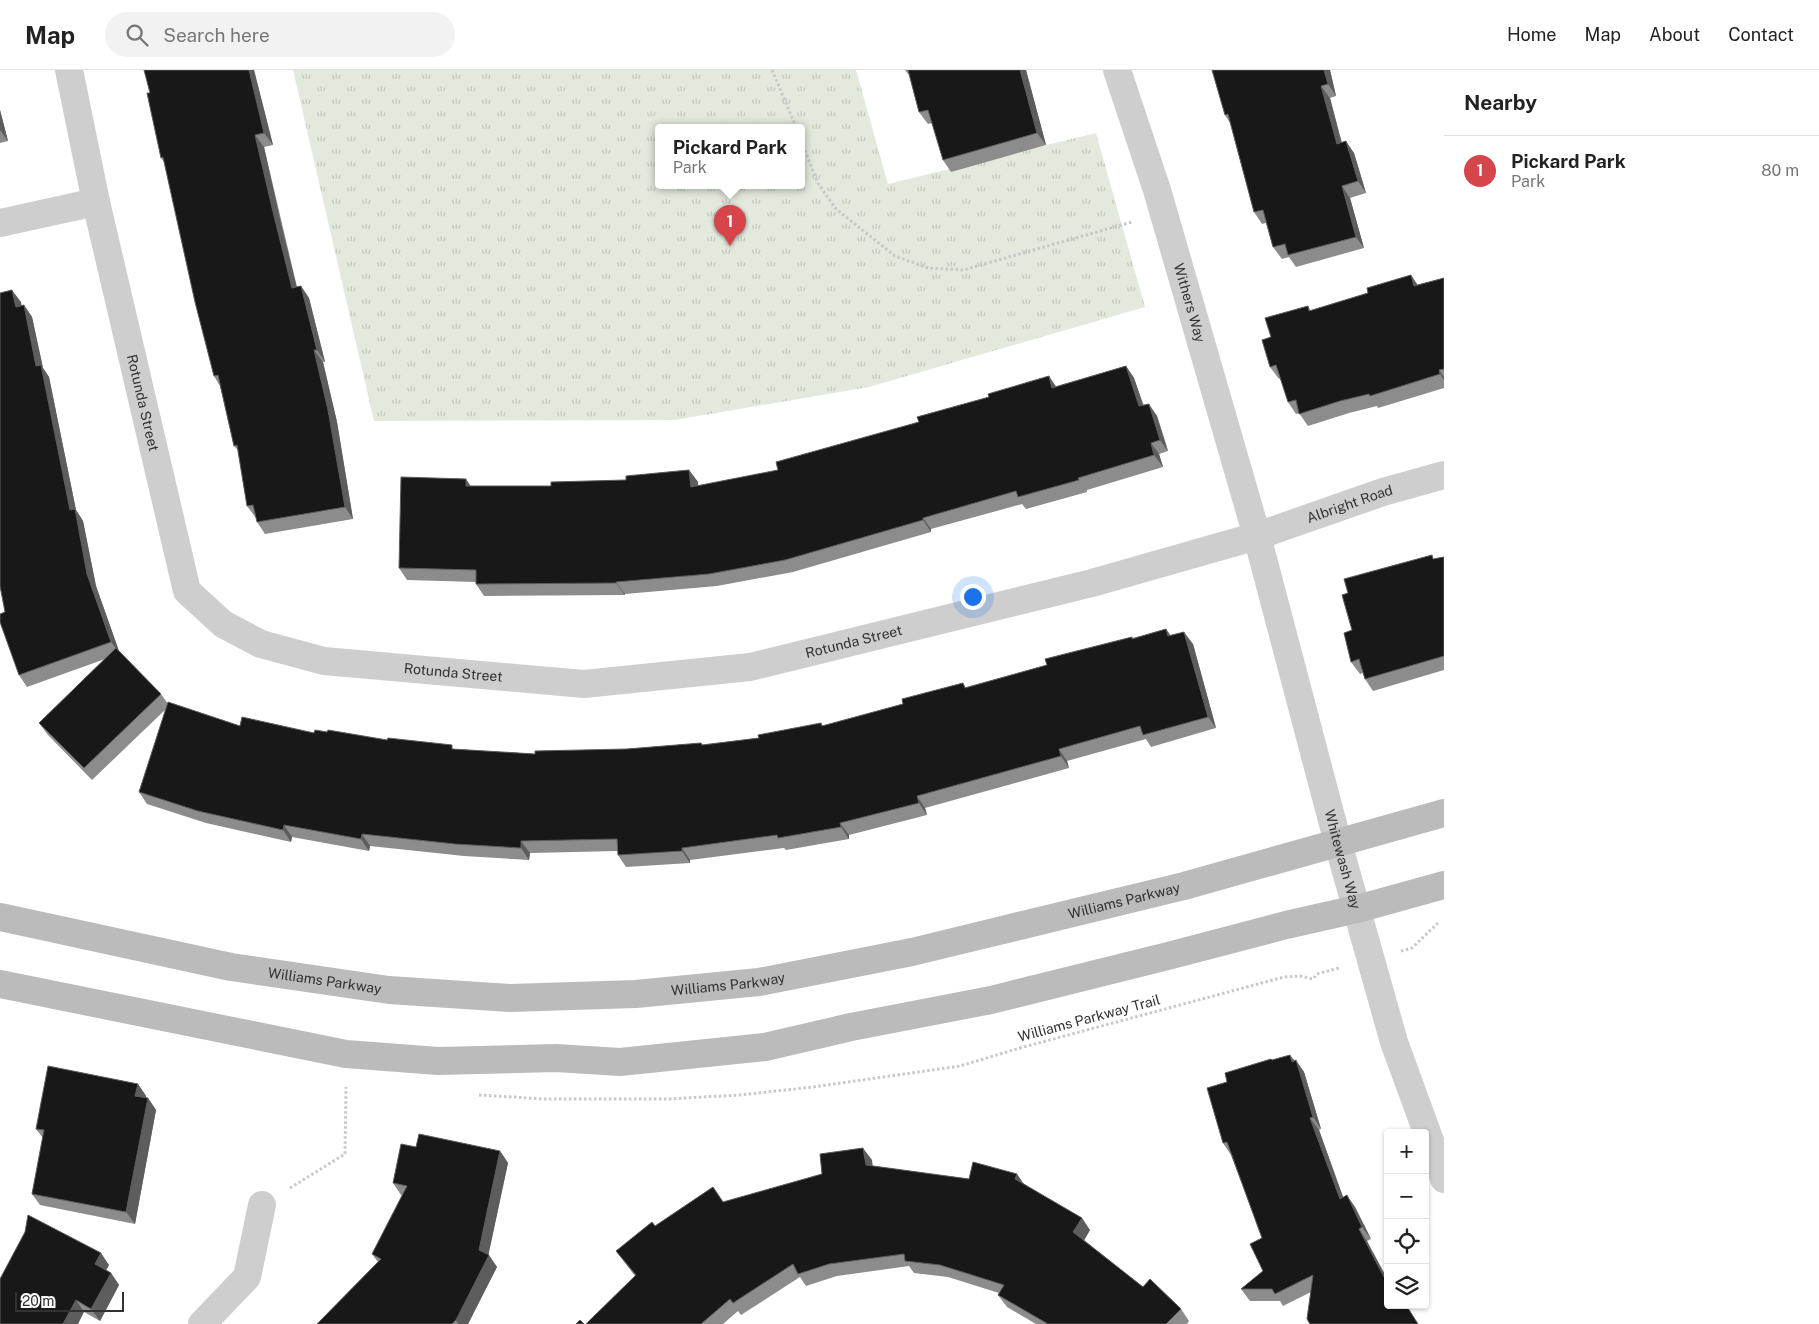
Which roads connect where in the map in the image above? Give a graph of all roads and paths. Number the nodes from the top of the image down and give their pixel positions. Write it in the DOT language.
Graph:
graph roads {
  1 [pos="69,70"];
  2 [pos="772,70"];
  3 [pos="1117,70"];
  4 [pos="795,124"];
  5 [pos="805,151"];
  6 [pos="96,202"];
  7 [pos="1164,214"];
  8 [pos="0,223"];
  9 [pos="1444,475"];
  10 [pos="1257,536"];
  11 [pos="1444,813"];
  12 [pos="1338,843"];
  13 [pos="1444,885"];
  14 [pos="1357,909"];
  15 [pos="0,917"];
  16 [pos="1444,918"];
  17 [pos="1412,948"];
  18 [pos="1317,974"];
  19 [pos="0,984"];
  20 [pos="346,1054"];
  21 [pos="864,1080"];
  22 [pos="1444,1179"];
  23 [pos="262,1205"];
  24 [pos="202,1324"];
  1 -- 6 [label="street, Rotunda Street"];
  2 -- 4 [label="path"];
  3 -- 7 [label="street, Withers Way"];
  5 -- 7 [label="path"];
  6 -- 8 [label="street"];
  6 -- 10 [label="street, Rotunda Street"];
  7 -- 10 [label="street, Withers Way"];
  9 -- 10 [label="street, Albright Road"];
  10 -- 12 [label="street, Whitewash Way"];
  11 -- 12 [label="main road, Williams Parkway"];
  12 -- 14 [label="street, Whitewash Way"];
  12 -- 15 [label="main road, Williams Parkway"];
  13 -- 14 [label="main road"];
  14 -- 20 [label="main road"];
  14 -- 22 [label="street, Whitewash Way"];
  16 -- 17 [label="path"];
  18 -- 21 [label="path, Williams Parkway Trail"];
  19 -- 20 [label="main road"];
  20 -- 23 [label="path"];
  23 -- 24 [label="street"];
}
